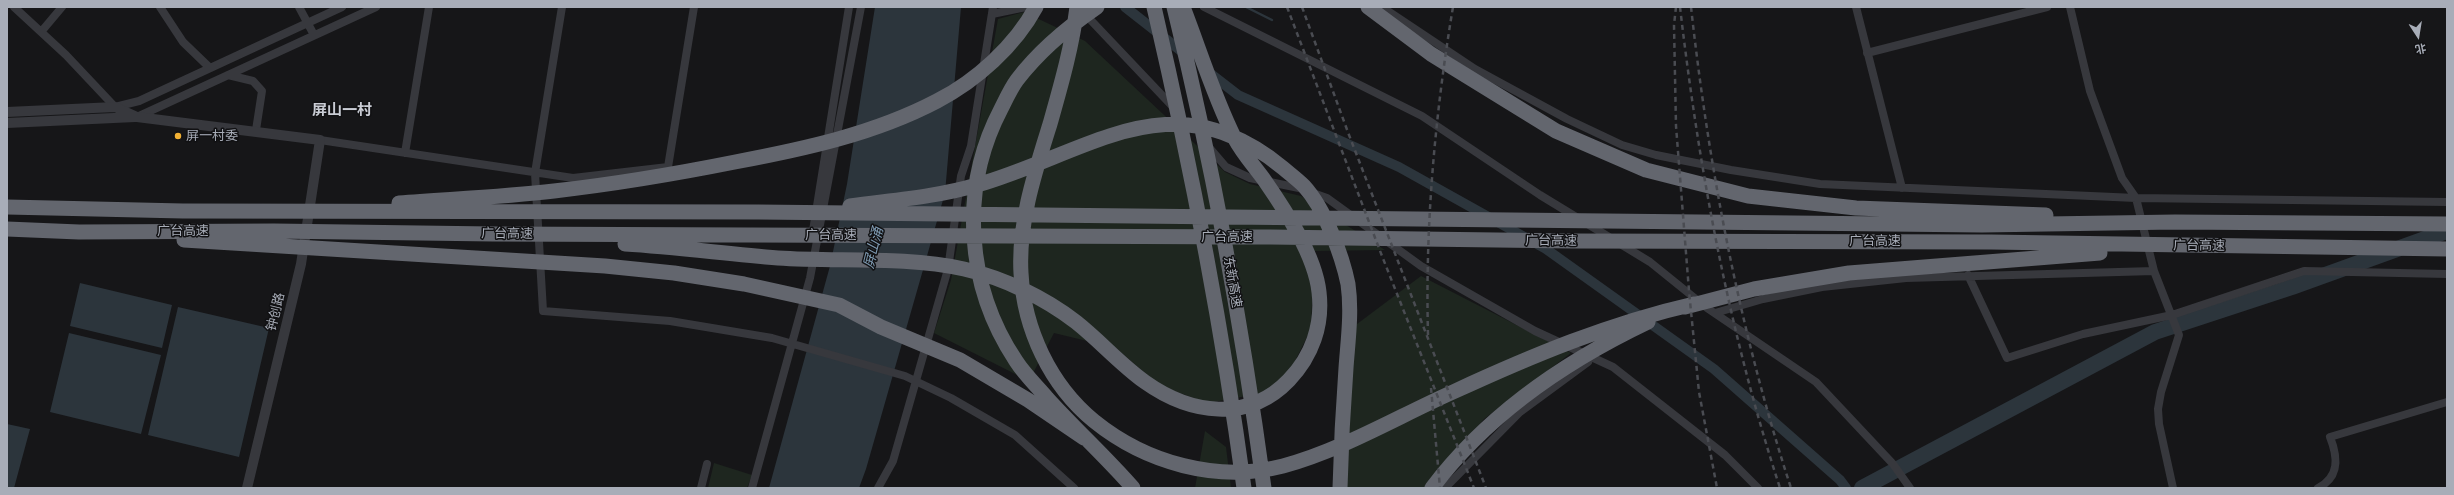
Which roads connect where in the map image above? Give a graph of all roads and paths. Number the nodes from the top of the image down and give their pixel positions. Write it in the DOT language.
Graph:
graph roads {
  1 [pos="14,7"];
  2 [pos="62,7"];
  3 [pos="160,7"];
  4 [pos="299,7"];
  5 [pos="342,7"];
  6 [pos="376,7"];
  7 [pos="429,7"];
  8 [pos="562,7"];
  9 [pos="694,7"];
  10 [pos="849,7"];
  11 [pos="861,7"];
  12 [pos="1026,7"];
  13 [pos="1036,7"];
  14 [pos="1076,7"];
  15 [pos="1097,7"];
  16 [pos="1154,7"];
  17 [pos="1174,7"];
  18 [pos="1183,7"];
  19 [pos="1204,7"];
  20 [pos="1360,7"];
  21 [pos="1368,7"];
  22 [pos="1856,7"];
  23 [pos="2047,7"];
  24 [pos="2070,7"];
  25 [pos="992,11"];
  26 [pos="1384,14"];
  27 [pos="308,23"];
  28 [pos="41,32"];
  29 [pos="314,35"];
  30 [pos="1867,53"];
  31 [pos="210,68"];
  32 [pos="228,75"];
  33 [pos="115,107"];
  34 [pos="7,112"];
  35 [pos="137,117"];
  36 [pos="7,123"];
  37 [pos="256,130"];
  38 [pos="320,140"];
  39 [pos="405,153"];
  40 [pos="535,173"];
  41 [pos="1902,188"];
  42 [pos="2136,198"];
  43 [pos="7,201"];
  44 [pos="2447,202"];
  45 [pos="7,207"];
  46 [pos="87,209"];
  47 [pos="264,212"];
  48 [pos="758,212"];
  49 [pos="2175,222"];
  50 [pos="2447,224"];
  51 [pos="7,229"];
  52 [pos="79,232"];
  53 [pos="493,234"];
  54 [pos="7,236"];
  55 [pos="2185,246"];
  56 [pos="2447,249"];
  57 [pos="2154,271"];
  58 [pos="2447,274"];
  59 [pos="1968,275"];
  60 [pos="810,278"];
  61 [pos="1694,304"];
  62 [pos="1715,314"];
  63 [pos="2172,315"];
  64 [pos="1593,358"];
  65 [pos="2447,402"];
  66 [pos="1084,438"];
  67 [pos="707,464"];
  68 [pos="248,488"];
  69 [pos="701,488"];
  70 [pos="752,488"];
  71 [pos="878,488"];
  72 [pos="1074,488"];
  73 [pos="1133,488"];
  74 [pos="1244,488"];
  75 [pos="1264,488"];
  76 [pos="1340,488"];
  77 [pos="1432,488"];
  78 [pos="1445,488"];
  79 [pos="1758,488"];
  80 [pos="1910,488"];
  81 [pos="2173,488"];
  82 [pos="2318,488"];
  1 -- 28 [label="street"];
  2 -- 28 [label="street"];
  3 -- 31 [label="street"];
  4 -- 27 [label="street"];
  5 -- 27 [label="street"];
  6 -- 29 [label="street"];
  7 -- 39 [label="street"];
  8 -- 40 [label="street"];
  9 -- 40 [label="street"];
  10 -- 60 [label="street"];
  11 -- 60 [label="street"];
  12 -- 25 [label="street"];
  13 -- 47 [label="highway"];
  14 -- 61 [label="highway"];
  14 -- 64 [label="street"];
  15 -- 66 [label="highway"];
  16 -- 74 [label="highway, 东新高速"];
  17 -- 75 [label="highway, 东新高速"];
  18 -- 53 [label="highway"];
  19 -- 62 [label="street"];
  20 -- 26 [label="highway"];
  21 -- 26 [label="highway"];
  22 -- 30 [label="street"];
  23 -- 30 [label="street"];
  24 -- 42 [label="street"];
  25 -- 71 [label="street"];
  26 -- 41 [label="street"];
  26 -- 49 [label="highway"];
  27 -- 29 [label="street"];
  27 -- 31 [label="street"];
  28 -- 33 [label="street"];
  29 -- 32 [label="street"];
  30 -- 41 [label="street"];
  31 -- 33 [label="street"];
  32 -- 35 [label="street"];
  32 -- 37 [label="street"];
  33 -- 34 [label="street"];
  33 -- 35 [label="street"];
  35 -- 36 [label="street"];
  35 -- 37 [label="street"];
  37 -- 38 [label="street"];
  38 -- 39 [label="street"];
  38 -- 68 [label="street, 钟创路"];
  39 -- 40 [label="street"];
  40 -- 72 [label="street"];
  41 -- 42 [label="street"];
  42 -- 44 [label="street"];
  42 -- 57 [label="street"];
  43 -- 46 [label="highway"];
  45 -- 46 [label="highway, 广台高速"];
  46 -- 47 [label="highway, 广台高速"];
  47 -- 48 [label="highway, 广台高速"];
  48 -- 49 [label="highway, 广台高速"];
  48 -- 76 [label="highway"];
  49 -- 50 [label="highway, 广台高速"];
  51 -- 52 [label="highway, 广台高速"];
  52 -- 53 [label="highway, 广台高速"];
  52 -- 54 [label="highway"];
  52 -- 66 [label="highway"];
  53 -- 55 [label="highway, 广台高速"];
  55 -- 56 [label="highway, 广台高速"];
  55 -- 61 [label="highway"];
  57 -- 59 [label="street"];
  57 -- 63 [label="street"];
  58 -- 63 [label="street"];
  59 -- 62 [label="street"];
  59 -- 63 [label="street"];
  60 -- 70 [label="street"];
  61 -- 77 [label="highway"];
  62 -- 80 [label="street"];
  63 -- 81 [label="street"];
  64 -- 78 [label="street"];
  64 -- 79 [label="street"];
  65 -- 82 [label="street"];
  66 -- 73 [label="highway"];
  67 -- 69 [label="street"];
}
